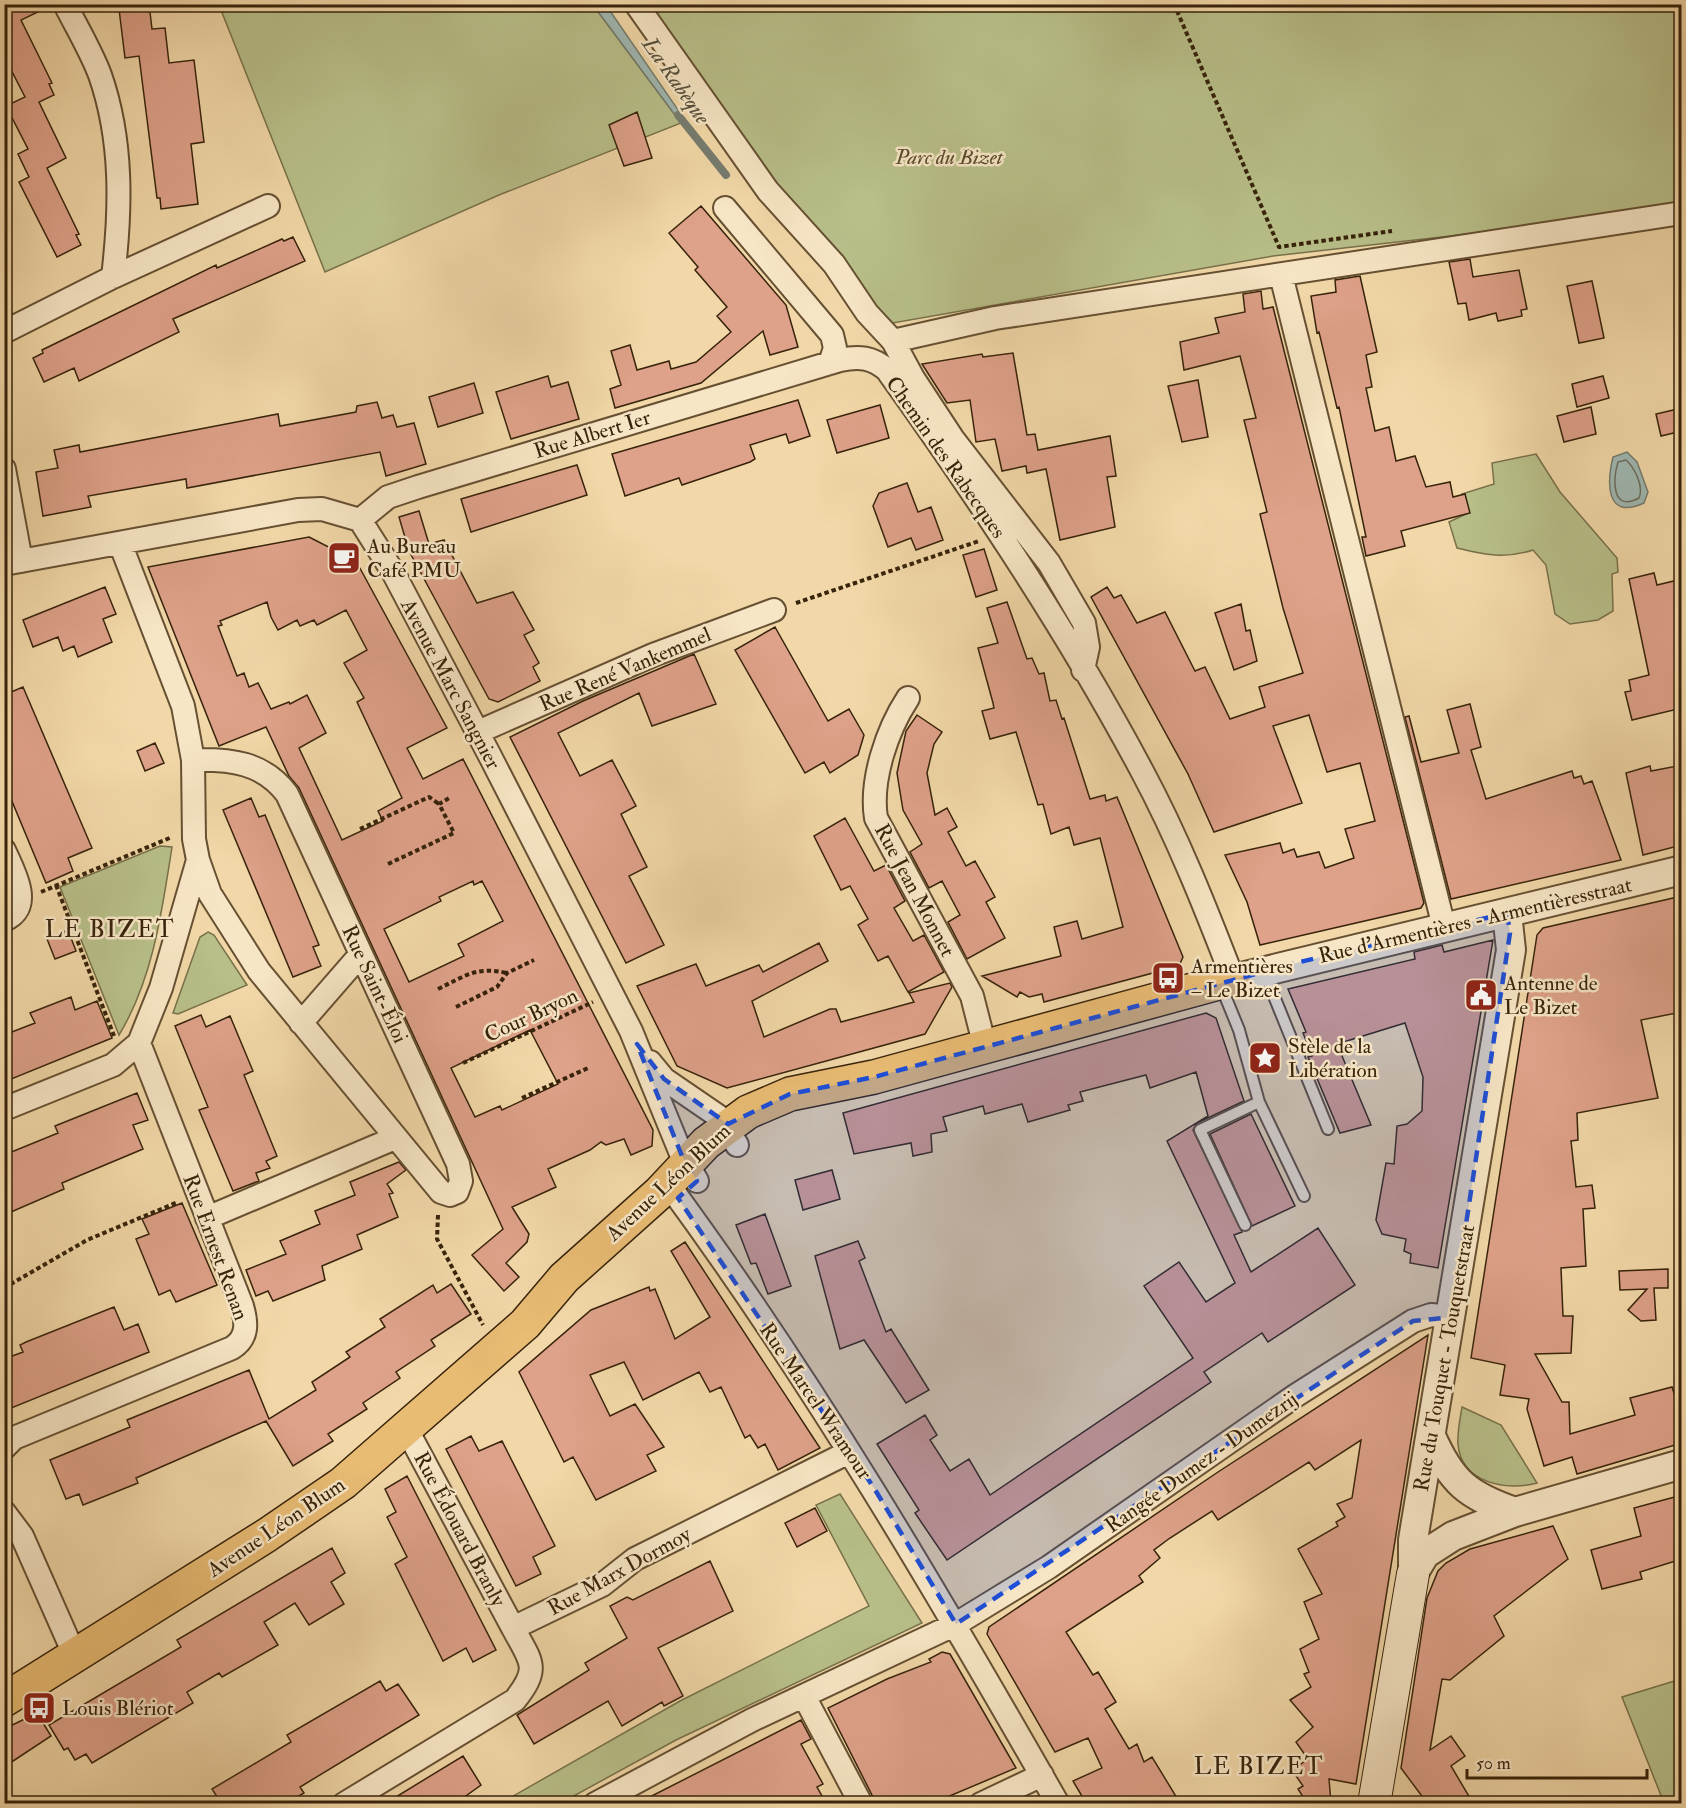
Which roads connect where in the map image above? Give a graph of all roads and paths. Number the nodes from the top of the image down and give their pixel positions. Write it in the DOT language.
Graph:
graph roads {
  1 [pos="65,4"];
  2 [pos="636,4"];
  3 [pos="1174,4"];
  4 [pos="268,206"];
  5 [pos="724,208"];
  6 [pos="1682,213"];
  7 [pos="1279,246"];
  8 [pos="1281,275"];
  9 [pos="113,277"];
  10 [pos="4,332"];
  11 [pos="893,341"];
  12 [pos="831,363"];
  13 [pos="4,469"];
  14 [pos="360,520"];
  15 [pos="1000,534"];
  16 [pos="120,543"];
  17 [pos="13,563"];
  18 [pos="774,610"];
  19 [pos="1083,670"];
  20 [pos="908,698"];
  21 [pos="477,732"];
  22 [pos="193,760"];
  23 [pos="451,798"];
  24 [pos="439,804"];
  25 [pos="193,828"];
  26 [pos="360,829"];
  27 [pos="4,850"];
  28 [pos="198,860"];
  29 [pos="388,864"];
  30 [pos="1682,870"];
  31 [pos="56,885"];
  32 [pos="21,900"];
  33 [pos="1507,913"];
  34 [pos="4,920"];
  35 [pos="1444,927"];
  36 [pos="361,954"];
  37 [pos="534,960"];
  38 [pos="507,973"];
  39 [pos="1239,977"];
  40 [pos="438,989"];
  41 [pos="612,994"];
  42 [pos="456,1007"];
  43 [pos="301,1023"];
  44 [pos="637,1044"];
  45 [pos="985,1047"];
  46 [pos="131,1051"];
  47 [pos="464,1063"];
  48 [pos="588,1068"];
  49 [pos="522,1098"];
  50 [pos="1258,1102"];
  51 [pos="4,1109"];
  52 [pos="1328,1129"];
  53 [pos="732,1135"];
  54 [pos="395,1138"];
  55 [pos="682,1182"];
  56 [pos="440,1190"];
  57 [pos="198,1194"];
  58 [pos="1304,1196"];
  59 [pos="207,1218"];
  60 [pos="1245,1226"];
  61 [pos="4,1288"];
  62 [pos="1452,1317"];
  63 [pos="498,1348"];
  64 [pos="407,1430"];
  65 [pos="1431,1436"];
  66 [pos="4,1448"];
  67 [pos="849,1452"];
  68 [pos="1682,1464"];
  69 [pos="4,1512"];
  70 [pos="1515,1512"];
  71 [pos="1413,1574"];
  72 [pos="956,1624"];
  73 [pos="513,1628"];
  74 [pos="75,1656"];
  75 [pos="804,1696"];
  76 [pos="4,1700"];
  77 [pos="1042,1775"];
  78 [pos="344,1803"];
  79 [pos="595,1803"];
  80 [pos="861,1803"];
  81 [pos="981,1803"];
  82 [pos="1058,1803"];
  83 [pos="1374,1803"];
  1 -- 9 [label="street"];
  2 -- 11 [label="street"];
  3 -- 7 [label="path"];
  4 -- 9 [label="street"];
  5 -- 12 [label="street"];
  6 -- 8 [label="street"];
  8 -- 11 [label="street"];
  8 -- 35 [label="street"];
  9 -- 10 [label="street"];
  11 -- 19 [label="street"];
  12 -- 14 [label="street, Rue Albert Ier"];
  12 -- 15 [label="street, Chemin des Rabecques"];
  13 -- 17 [label="street"];
  14 -- 16 [label="street"];
  14 -- 21 [label="street, Avenue Marc Sangnier"];
  15 -- 18 [label="path"];
  15 -- 19 [label="street, Chemin des Rabecques"];
  16 -- 17 [label="street"];
  16 -- 22 [label="street"];
  18 -- 21 [label="street, Rue René Vankemmel"];
  19 -- 39 [label="street, Chemin des Rabecques"];
  20 -- 45 [label="street, Rue Jean Monnet"];
  21 -- 41 [label="street, Avenue Marc Sangnier"];
  22 -- 25 [label="street"];
  22 -- 36 [label="street, Rue Saint-Éloi"];
  23 -- 24 [label="path"];
  24 -- 26 [label="path"];
  24 -- 29 [label="path"];
  25 -- 28 [label="street"];
  25 -- 31 [label="path"];
  27 -- 32 [label="street"];
  28 -- 43 [label="street"];
  28 -- 46 [label="street"];
  30 -- 33 [label="street, Rue d'Armentières - Armentièresstraat"];
  31 -- 32 [label="path"];
  31 -- 46 [label="path"];
  32 -- 34 [label="street"];
  33 -- 35 [label="street, Rue d'Armentières - Armentièresstraat"];
  33 -- 62 [label="street, Rue du Touquet - Touquetstraat"];
  35 -- 39 [label="street, Rue d'Armentières - Armentièresstraat"];
  36 -- 43 [label="street"];
  36 -- 56 [label="street, Rue Saint-Éloi"];
  37 -- 38 [label="path"];
  38 -- 40 [label="path"];
  38 -- 42 [label="path"];
  39 -- 45 [label="main road, Avenue Léon Blum"];
  39 -- 50 [label="lane"];
  39 -- 52 [label="lane"];
  41 -- 44 [label="street, Avenue Marc Sangnier"];
  41 -- 47 [label="path, Cour Bryon"];
  43 -- 54 [label="street"];
  44 -- 53 [label="street, Avenue Marc Sangnier"];
  44 -- 55 [label="street, Avenue Marc Sangnier"];
  45 -- 53 [label="main road, Avenue Léon Blum"];
  46 -- 51 [label="street"];
  46 -- 57 [label="street, Rue Ernest Renan"];
  48 -- 49 [label="path"];
  50 -- 58 [label="lane"];
  50 -- 60 [label="lane"];
  53 -- 55 [label="main road, Avenue Léon Blum"];
  54 -- 56 [label="street"];
  54 -- 59 [label="street"];
  55 -- 63 [label="main road, Avenue Léon Blum"];
  55 -- 67 [label="street, Rue Marcel Wramour"];
  56 -- 63 [label="path"];
  57 -- 59 [label="street, Rue Ernest Renan"];
  57 -- 61 [label="path"];
  59 -- 66 [label="street, Rue Ernest Renan"];
  62 -- 65 [label="street, Rue du Touquet - Touquetstraat"];
  62 -- 72 [label="street, Rangée Dumez - Dumezrij"];
  63 -- 64 [label="main road, Avenue Léon Blum"];
  64 -- 73 [label="street, Rue Édouard Branly"];
  64 -- 74 [label="main road, Avenue Léon Blum"];
  65 -- 70 [label="street"];
  65 -- 71 [label="street, Rue du Touquet - Touquetstraat"];
  67 -- 72 [label="street, Rue Marcel Wramour"];
  67 -- 73 [label="street, Rue Marx Dormoy"];
  68 -- 70 [label="street"];
  69 -- 74 [label="street"];
  70 -- 71 [label="street"];
  71 -- 83 [label="main road, Rue du Touquet - Touquetstraat"];
  72 -- 75 [label="street, Rangée Dumez - Dumezrij"];
  72 -- 77 [label="street, Rue Marcel Wramour"];
  73 -- 78 [label="street"];
  74 -- 76 [label="main road, Avenue Léon Blum"];
  75 -- 79 [label="street, Rangée Dumez - Dumezrij"];
  75 -- 80 [label="street"];
  77 -- 81 [label="street"];
  77 -- 82 [label="street, Rue Marcel Wramour"];
}
